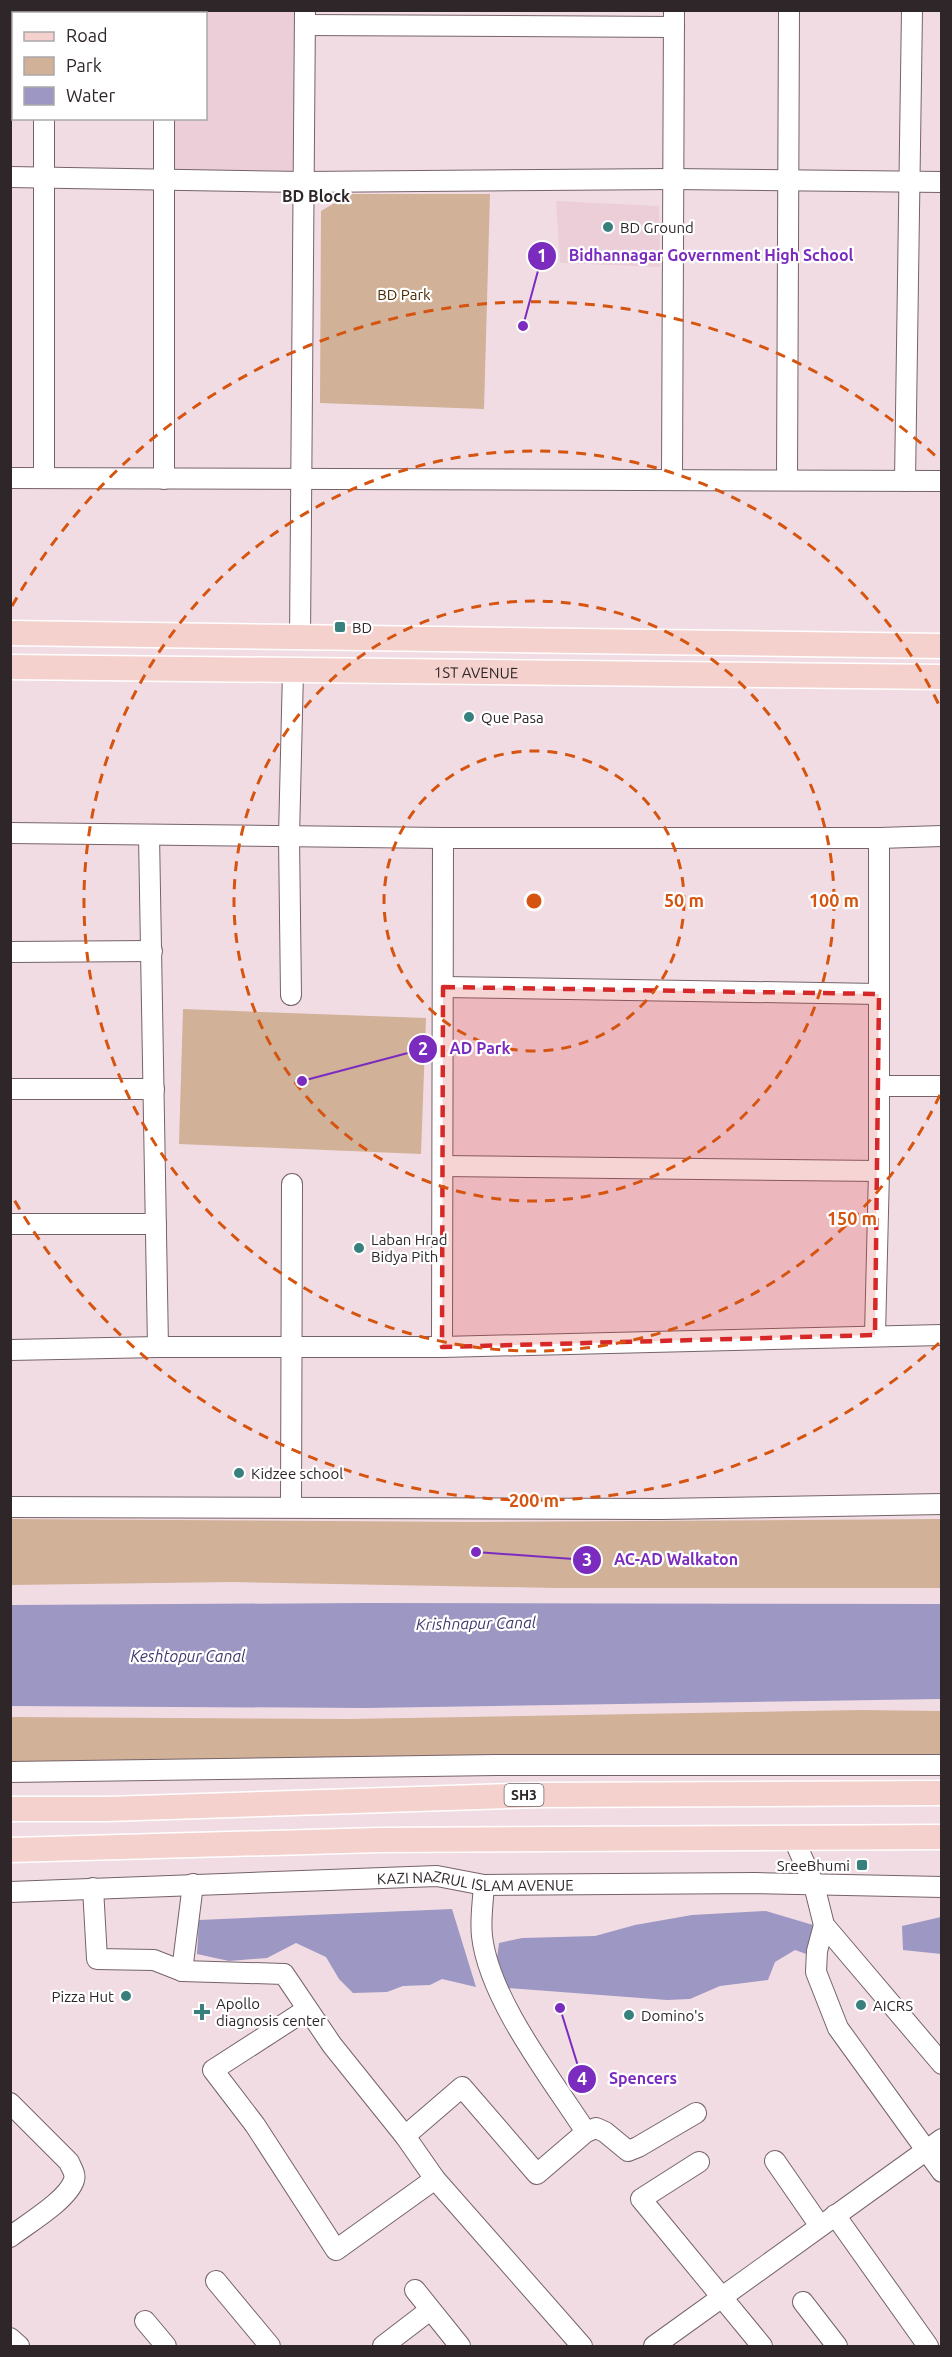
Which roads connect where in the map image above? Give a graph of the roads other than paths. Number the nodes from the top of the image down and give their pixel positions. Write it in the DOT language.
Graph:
graph roads {
  1 [pos="789,10"];
  2 [pos="912,10"];
  3 [pos="305,18"];
  4 [pos="674,19"];
  5 [pos="44,120"];
  6 [pos="164,120"];
  7 [pos="10,177"];
  8 [pos="44,178"];
  9 [pos="672,179"];
  10 [pos="164,180"];
  11 [pos="788,181"];
  12 [pos="304,182"];
  13 [pos="910,182"];
  14 [pos="942,182"];
  15 [pos="10,478"];
  16 [pos="44,478"];
  17 [pos="164,479"];
  18 [pos="300,479"];
  19 [pos="672,479"];
  20 [pos="787,480"];
  21 [pos="905,480"];
  22 [pos="942,481"];
  23 [pos="10,633"];
  24 [pos="300,638"];
  25 [pos="942,646"];
  26 [pos="10,667"];
  27 [pos="293,671"];
  28 [pos="942,677"];
  29 [pos="10,833"];
  30 [pos="150,835"];
  31 [pos="942,836"];
  32 [pos="289,837"];
  33 [pos="443,838"];
  34 [pos="879,838"];
  35 [pos="152,951"];
  36 [pos="10,952"];
  37 [pos="443,987"];
  38 [pos="879,994"];
  39 [pos="291,995"];
  40 [pos="879,1086"];
  41 [pos="942,1086"];
  42 [pos="10,1089"];
  43 [pos="154,1089"];
  44 [pos="443,1166"];
  45 [pos="879,1171"];
  46 [pos="292,1184"];
  47 [pos="10,1224"];
  48 [pos="156,1224"];
  49 [pos="875,1335"];
  50 [pos="942,1335"];
  51 [pos="158,1347"];
  52 [pos="292,1347"];
  53 [pos="442,1347"];
  54 [pos="10,1350"];
  55 [pos="942,1504"];
  56 [pos="10,1507"];
  57 [pos="291,1507"];
  58 [pos="942,1765"];
  59 [pos="10,1772"];
  60 [pos="942,1793"];
  61 [pos="10,1809"];
  62 [pos="106,1809"];
  63 [pos="793,1837"];
  64 [pos="942,1837"];
  65 [pos="112,1847"];
  66 [pos="10,1850"];
  67 [pos="193,1884"];
  68 [pos="484,1885"];
  69 [pos="814,1885"];
  70 [pos="942,1887"];
  71 [pos="93,1888"];
  72 [pos="10,1892"];
  73 [pos="824,1925"];
  74 [pos="182,1971"];
  75 [pos="306,2010"];
  76 [pos="942,2064"];
  77 [pos="10,2103"];
  78 [pos="696,2113"];
  79 [pos="586,2132"];
  80 [pos="405,2136"];
  81 [pos="942,2139"];
  82 [pos="925,2152"];
  83 [pos="699,2162"];
  84 [pos="775,2162"];
  85 [pos="942,2172"];
  86 [pos="435,2179"];
  87 [pos="827,2220"];
  88 [pos="14,2228"];
  89 [pos="216,2281"];
  90 [pos="416,2290"];
  91 [pos="722,2297"];
  92 [pos="803,2302"];
  93 [pos="430,2310"];
  94 [pos="145,2321"];
  95 [pos="10,2338"];
  96 [pos="19,2346"];
  97 [pos="166,2346"];
  98 [pos="270,2346"];
  99 [pos="384,2346"];
  100 [pos="460,2346"];
  101 [pos="582,2346"];
  102 [pos="654,2346"];
  103 [pos="762,2346"];
  104 [pos="837,2346"];
  105 [pos="928,2346"];
  1 -- 11 [label="street"];
  2 -- 13 [label="street"];
  3 -- 4 [label="street"];
  3 -- 12 [label="street"];
  4 -- 9 [label="street"];
  5 -- 8 [label="street"];
  6 -- 10 [label="street"];
  7 -- 8 [label="street"];
  8 -- 10 [label="street"];
  8 -- 16 [label="street"];
  9 -- 11 [label="street"];
  9 -- 12 [label="street"];
  9 -- 19 [label="street"];
  10 -- 12 [label="street"];
  10 -- 17 [label="street"];
  11 -- 13 [label="street"];
  11 -- 20 [label="street"];
  12 -- 18 [label="street"];
  13 -- 14 [label="street"];
  13 -- 21 [label="street"];
  15 -- 16 [label="street"];
  16 -- 17 [label="street"];
  17 -- 18 [label="street"];
  18 -- 19 [label="street"];
  18 -- 24 [label="street"];
  19 -- 20 [label="street"];
  20 -- 21 [label="street"];
  21 -- 22 [label="street"];
  23 -- 24 [label="main road"];
  24 -- 25 [label="main road"];
  26 -- 27 [label="main road, 1ST AVENUE"];
  27 -- 28 [label="main road, 1ST AVENUE"];
  27 -- 32 [label="street"];
  29 -- 30 [label="street"];
  30 -- 32 [label="street"];
  30 -- 35 [label="street"];
  31 -- 34 [label="street"];
  32 -- 33 [label="street"];
  32 -- 39 [label="street"];
  33 -- 34 [label="street"];
  33 -- 37 [label="street"];
  34 -- 38 [label="street"];
  35 -- 36 [label="street"];
  35 -- 43 [label="street"];
  37 -- 38 [label="street"];
  37 -- 44 [label="street"];
  38 -- 40 [label="street"];
  40 -- 41 [label="street"];
  40 -- 45 [label="street"];
  42 -- 43 [label="street"];
  43 -- 48 [label="street"];
  44 -- 45 [label="street"];
  44 -- 53 [label="street"];
  45 -- 49 [label="street"];
  46 -- 52 [label="street"];
  47 -- 48 [label="street"];
  48 -- 51 [label="street"];
  49 -- 50 [label="street"];
  49 -- 53 [label="street"];
  51 -- 52 [label="street"];
  51 -- 54 [label="street"];
  52 -- 53 [label="street"];
  52 -- 57 [label="street"];
  55 -- 57 [label="street"];
  56 -- 57 [label="street"];
  58 -- 59 [label="street"];
  60 -- 62 [label="main road, SH3"];
  61 -- 62 [label="main road, SH3"];
  62 -- 65 [label="main road"];
  63 -- 64 [label="main road"];
  63 -- 65 [label="main road"];
  63 -- 69 [label="street"];
  65 -- 66 [label="main road"];
  67 -- 68 [label="street, KAZI NAZRUL ISLAM AVENUE"];
  67 -- 71 [label="street, KAZI NAZRUL ISLAM AVENUE"];
  67 -- 74 [label="street"];
  68 -- 69 [label="street, KAZI NAZRUL ISLAM AVENUE"];
  68 -- 79 [label="street"];
  69 -- 70 [label="street, KAZI NAZRUL ISLAM AVENUE"];
  69 -- 73 [label="street"];
  71 -- 72 [label="street, KAZI NAZRUL ISLAM AVENUE"];
  71 -- 74 [label="street"];
  73 -- 76 [label="street"];
  73 -- 82 [label="street"];
  74 -- 75 [label="street"];
  75 -- 80 [label="street"];
  75 -- 86 [label="street"];
  77 -- 88 [label="street"];
  78 -- 79 [label="street"];
  79 -- 80 [label="street"];
  80 -- 86 [label="street"];
  81 -- 82 [label="street"];
  82 -- 85 [label="street"];
  82 -- 87 [label="street"];
  83 -- 91 [label="street"];
  84 -- 87 [label="street"];
  86 -- 101 [label="street"];
  87 -- 91 [label="street"];
  87 -- 105 [label="street"];
  89 -- 98 [label="street"];
  90 -- 93 [label="street"];
  91 -- 102 [label="street"];
  91 -- 103 [label="street"];
  92 -- 104 [label="street"];
  93 -- 99 [label="street"];
  93 -- 100 [label="street"];
  94 -- 97 [label="street"];
  95 -- 96 [label="street"];
}
